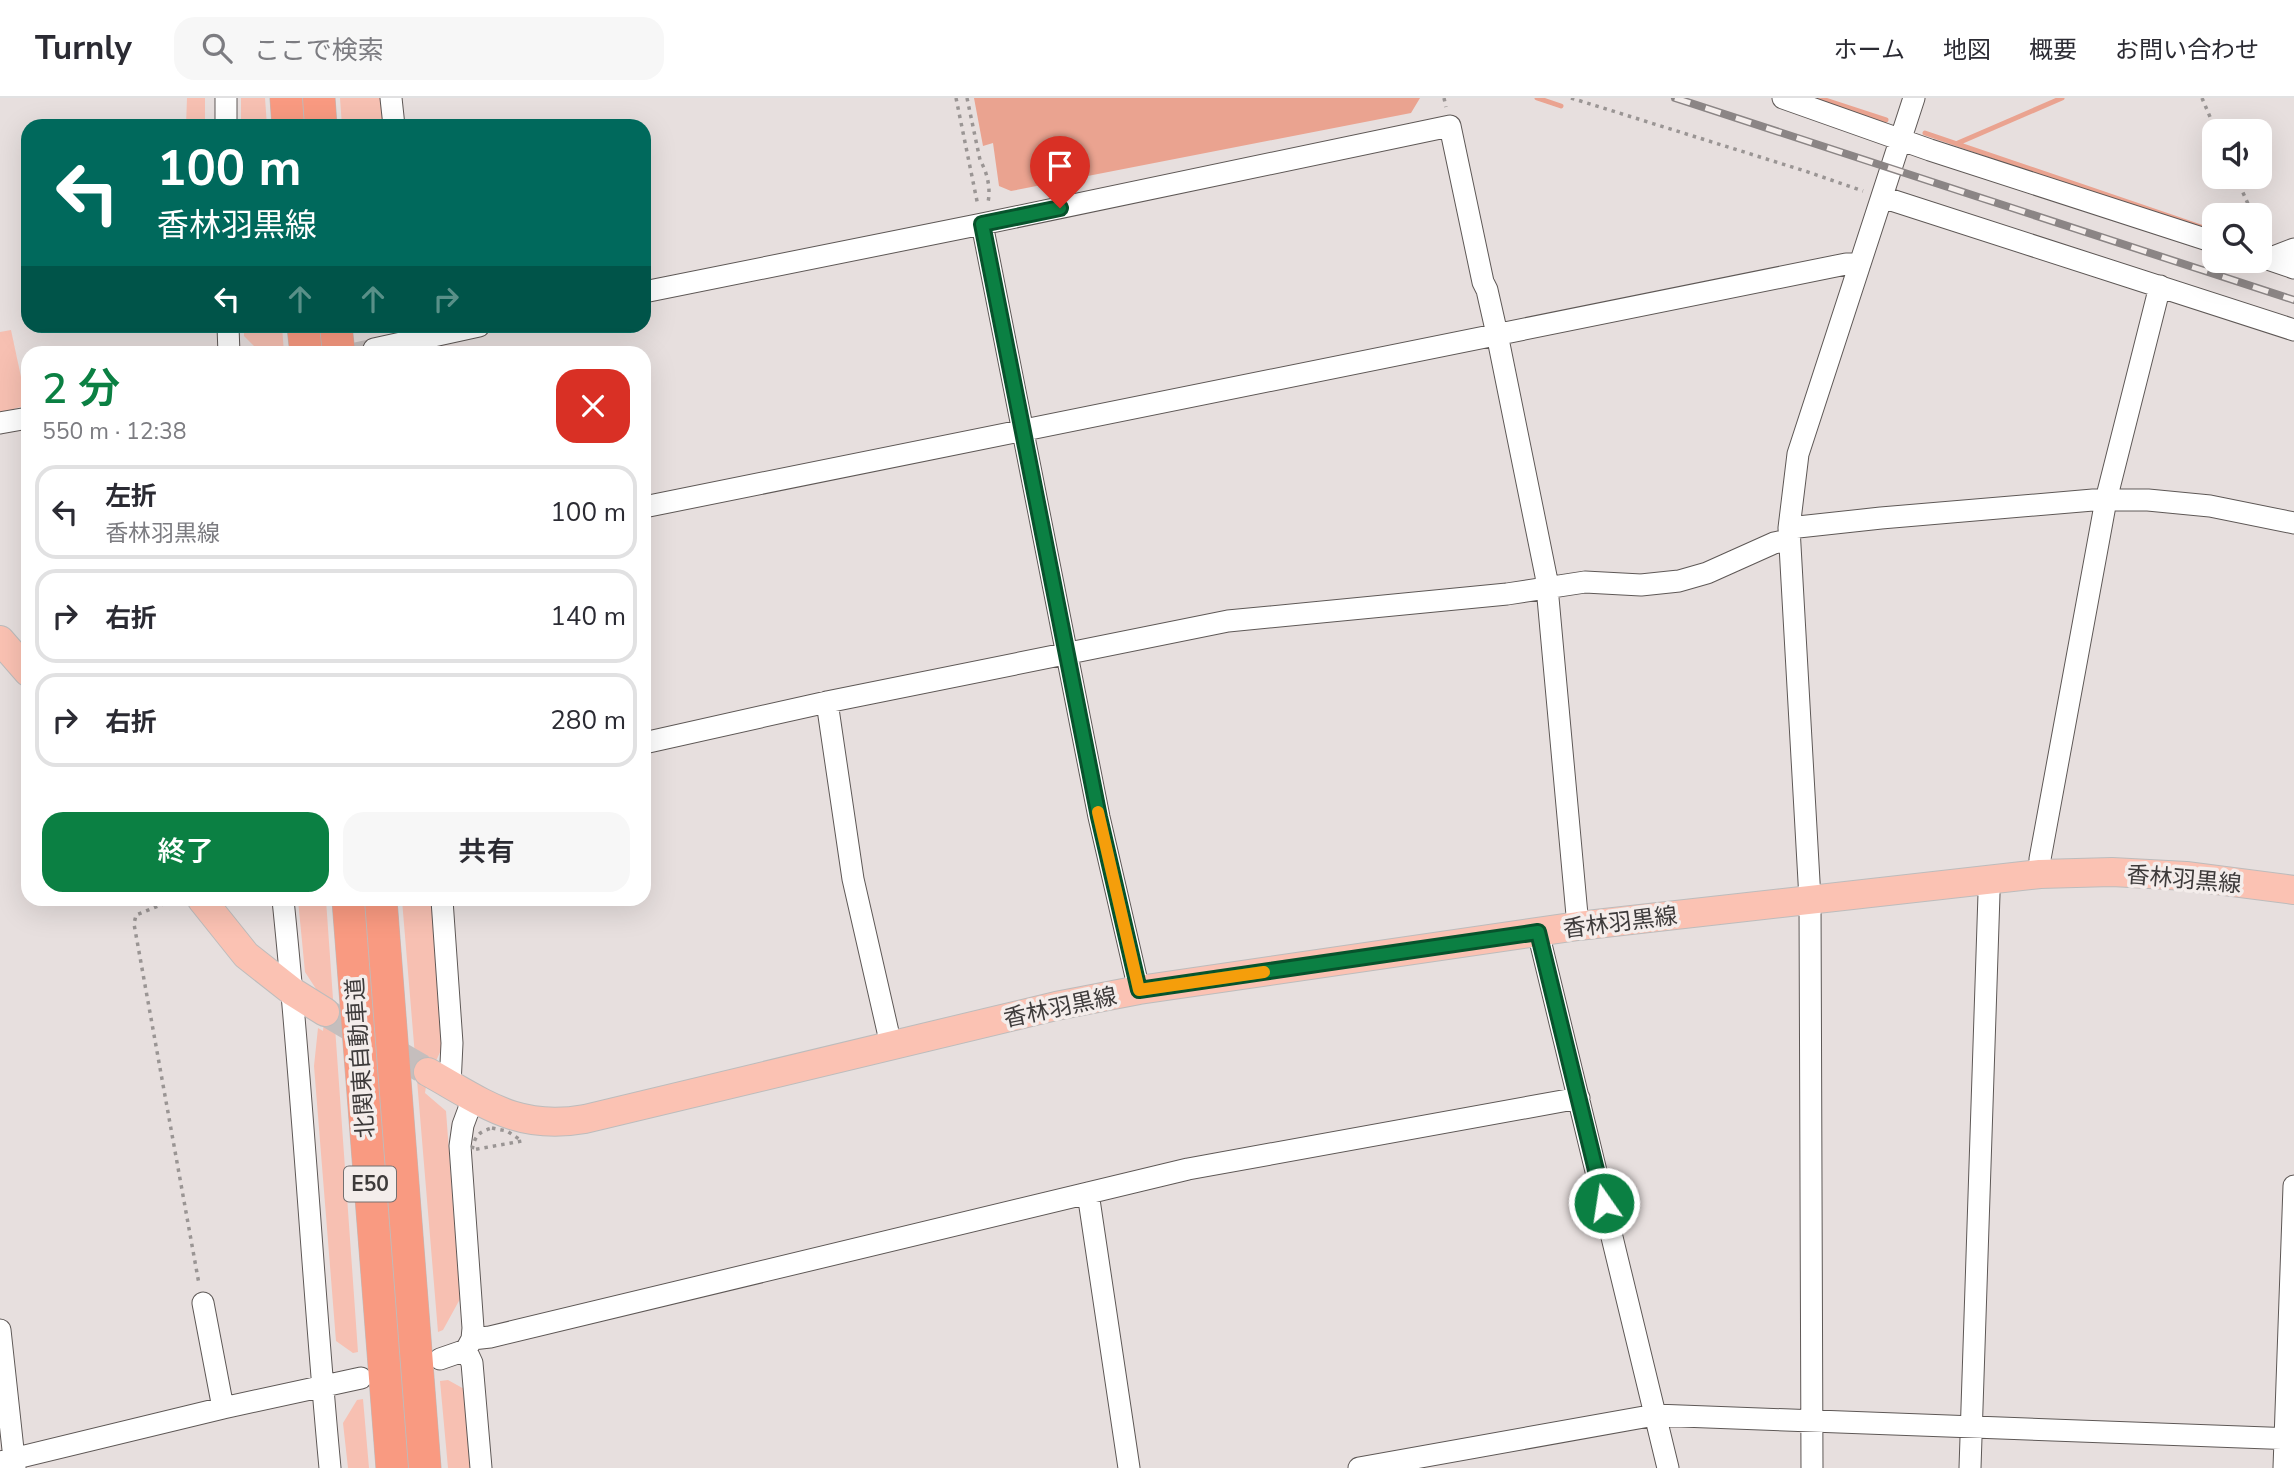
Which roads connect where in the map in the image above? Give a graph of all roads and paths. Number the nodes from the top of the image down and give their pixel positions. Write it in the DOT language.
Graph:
graph roads {
  1 [pos="226,98"];
  2 [pos="286,98"];
  3 [pos="319,98"];
  4 [pos="391,98"];
  5 [pos="956,98"];
  6 [pos="967,98"];
  7 [pos="1571,98"];
  8 [pos="1783,98"];
  9 [pos="1914,98"];
  10 [pos="2202,98"];
  11 [pos="226,119"];
  12 [pos="288,119"];
  13 [pos="320,119"];
  14 [pos="393,119"];
  15 [pos="2211,119"];
  16 [pos="1900,139"];
  17 [pos="1882,197"];
  18 [pos="982,224"];
  19 [pos="2202,238"];
  20 [pos="2294,249"];
  21 [pos="2272,255"];
  22 [pos="2272,260"];
  23 [pos="1860,264"];
  24 [pos="2294,268"];
  25 [pos="2160,286"];
  26 [pos="651,291"];
  27 [pos="2294,330"];
  28 [pos="445,333"];
  29 [pos="1497,334"];
  30 [pos="411,340"];
  31 [pos="386,346"];
  32 [pos="21,419"];
  33 [pos="0,422"];
  34 [pos="1023,431"];
  35 [pos="2106,500"];
  36 [pos="651,506"];
  37 [pos="2294,523"];
  38 [pos="1789,534"];
  39 [pos="1548,587"];
  40 [pos="0,640"];
  41 [pos="1068,652"];
  42 [pos="21,664"];
  43 [pos="827,702"];
  44 [pos="651,741"];
  45 [pos="2040,874"];
  46 [pos="1987,879"];
  47 [pos="2294,890"];
  48 [pos="1810,899"];
  49 [pos="158,906"];
  50 [pos="207,906"];
  51 [pos="284,906"];
  52 [pos="348,906"];
  53 [pos="380,906"];
  54 [pos="442,906"];
  55 [pos="1578,926"];
  56 [pos="1538,932"];
  57 [pos="1139,990"];
  58 [pos="293,992"];
  59 [pos="325,1012"];
  60 [pos="891,1045"];
  61 [pos="450,1085"];
  62 [pos="1579,1098"];
  63 [pos="522,1142"];
  64 [pos="2294,1186"];
  65 [pos="1088,1193"];
  66 [pos="203,1303"];
  67 [pos="0,1329"];
  68 [pos="469,1344"];
  69 [pos="440,1359"];
  70 [pos="361,1378"];
  71 [pos="322,1386"];
  72 [pos="223,1408"];
  73 [pos="1655,1415"];
  74 [pos="1812,1423"];
  75 [pos="1971,1427"];
  76 [pos="2290,1439"];
  77 [pos="10,1463"];
  78 [pos="330,1468"];
  79 [pos="393,1468"];
  80 [pos="425,1468"];
  81 [pos="481,1468"];
  82 [pos="1129,1468"];
  83 [pos="1359,1468"];
  84 [pos="1668,1468"];
  85 [pos="1812,1468"];
  86 [pos="1970,1468"];
  87 [pos="2284,1468"];
  1 -- 11 [label="street"];
  2 -- 12 [label="highway"];
  3 -- 13 [label="highway"];
  4 -- 14 [label="street"];
  5 -- 18 [label="path"];
  6 -- 18 [label="path"];
  7 -- 17 [label="path"];
  8 -- 16 [label="street"];
  9 -- 16 [label="street"];
  10 -- 15 [label="path"];
  16 -- 17 [label="street"];
  16 -- 19 [label="street"];
  17 -- 23 [label="street"];
  17 -- 25 [label="street"];
  18 -- 26 [label="street"];
  18 -- 29 [label="street"];
  18 -- 34 [label="street"];
  20 -- 21 [label="street"];
  22 -- 24 [label="street"];
  23 -- 29 [label="street"];
  23 -- 38 [label="street"];
  25 -- 27 [label="street"];
  25 -- 35 [label="street"];
  28 -- 30 [label="street"];
  29 -- 34 [label="street"];
  29 -- 39 [label="street"];
  30 -- 31 [label="street"];
  32 -- 33 [label="street"];
  34 -- 36 [label="street"];
  34 -- 41 [label="street"];
  35 -- 37 [label="street"];
  35 -- 38 [label="street"];
  35 -- 45 [label="street"];
  38 -- 39 [label="street"];
  38 -- 48 [label="street"];
  39 -- 41 [label="street"];
  39 -- 55 [label="street"];
  40 -- 42 [label="main road"];
  41 -- 43 [label="street"];
  41 -- 57 [label="street"];
  43 -- 44 [label="street"];
  43 -- 60 [label="street"];
  45 -- 46 [label="main road, 香林羽黒線"];
  45 -- 47 [label="main road, 香林羽黒線"];
  46 -- 48 [label="main road, 香林羽黒線"];
  46 -- 75 [label="street"];
  48 -- 55 [label="main road, 香林羽黒線"];
  48 -- 74 [label="street"];
  49 -- 66 [label="path"];
  50 -- 58 [label="main road"];
  51 -- 58 [label="street"];
  52 -- 79 [label="highway, 北関東自動車道 / E50"];
  53 -- 80 [label="highway, 北関東自動車道 / E50"];
  54 -- 61 [label="street"];
  55 -- 56 [label="main road, 香林羽黒線"];
  56 -- 57 [label="main road, 香林羽黒線"];
  56 -- 62 [label="street"];
  57 -- 60 [label="main road, 香林羽黒線"];
  58 -- 59 [label="main road"];
  58 -- 71 [label="street"];
  60 -- 61 [label="main road, 香林羽黒線"];
  61 -- 68 [label="street"];
  62 -- 65 [label="street"];
  62 -- 73 [label="street"];
  63 -- 63 [label="path"];
  64 -- 76 [label="street"];
  65 -- 68 [label="street"];
  65 -- 82 [label="street"];
  66 -- 72 [label="street"];
  67 -- 77 [label="street"];
  68 -- 69 [label="street"];
  68 -- 81 [label="street"];
  70 -- 71 [label="street"];
  71 -- 72 [label="street"];
  71 -- 78 [label="street"];
  72 -- 77 [label="street"];
  73 -- 74 [label="street"];
  73 -- 83 [label="street"];
  73 -- 84 [label="street"];
  74 -- 75 [label="street"];
  74 -- 85 [label="street"];
  75 -- 76 [label="street"];
  75 -- 86 [label="street"];
  76 -- 87 [label="street"];
}
